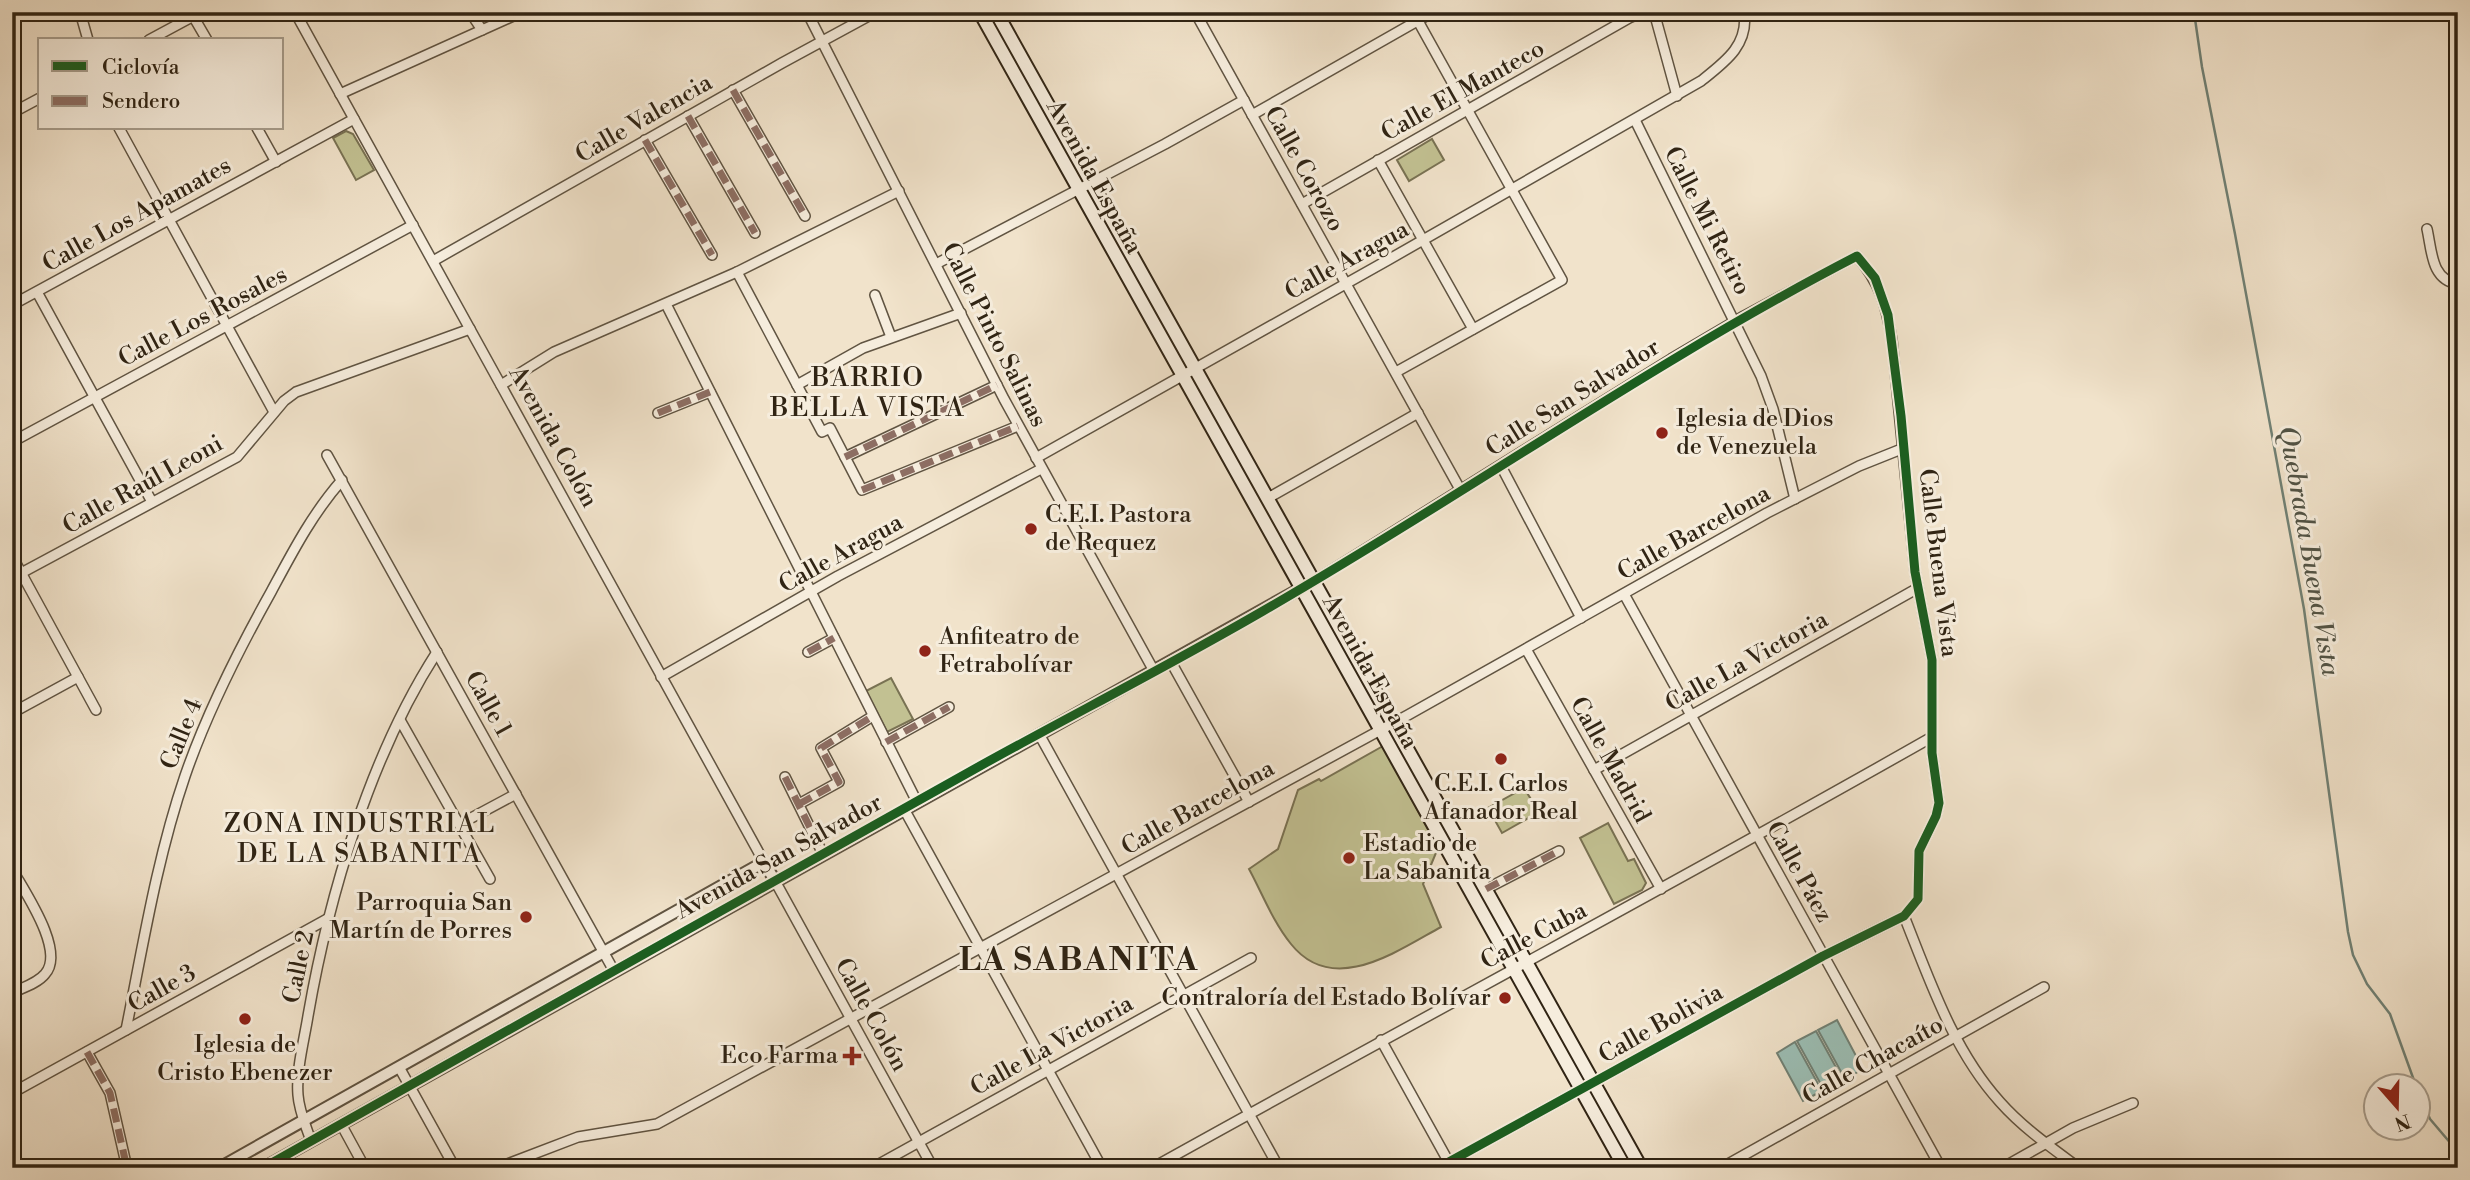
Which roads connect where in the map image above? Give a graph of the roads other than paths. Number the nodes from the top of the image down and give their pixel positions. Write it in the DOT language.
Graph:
graph roads {
  1 [pos="80,12"];
  2 [pos="295,12"];
  3 [pos="470,12"];
  4 [pos="522,12"];
  5 [pos="807,12"];
  6 [pos="876,12"];
  7 [pos="980,12"];
  8 [pos="996,12"];
  9 [pos="1195,12"];
  10 [pos="1433,12"];
  11 [pos="1643,12"];
  12 [pos="1654,12"];
  13 [pos="1744,12"];
  14 [pos="197,14"];
  15 [pos="1415,17"];
  16 [pos="482,30"];
  17 [pos="87,38"];
  18 [pos="153,38"];
  19 [pos="206,38"];
  20 [pos="822,41"];
  21 [pos="733,90"];
  22 [pos="340,94"];
  23 [pos="1676,96"];
  24 [pos="38,99"];
  25 [pos="1244,100"];
  26 [pos="1467,110"];
  27 [pos="12,113"];
  28 [pos="1252,115"];
  29 [pos="688,116"];
  30 [pos="354,119"];
  31 [pos="1635,120"];
  32 [pos="120,130"];
  33 [pos="258,130"];
  34 [pos="645,140"];
  35 [pos="1378,160"];
  36 [pos="276,162"];
  37 [pos="1092,182"];
  38 [pos="1079,189"];
  39 [pos="1511,190"];
  40 [pos="899,191"];
  41 [pos="1302,204"];
  42 [pos="805,216"];
  43 [pos="169,220"];
  44 [pos="413,225"];
  45 [pos="2427,229"];
  46 [pos="755,233"];
  47 [pos="1424,240"];
  48 [pos="712,255"];
  49 [pos="1857,256"];
  50 [pos="433,261"];
  51 [pos="936,264"];
  52 [pos="737,272"];
  53 [pos="1346,284"];
  54 [pos="2458,284"];
  55 [pos="37,292"];
  56 [pos="875,295"];
  57 [pos="666,304"];
  58 [pos="12,305"];
  59 [pos="961,313"];
  60 [pos="1736,321"];
  61 [pos="227,326"];
  62 [pos="470,329"];
  63 [pos="1473,330"];
  64 [pos="891,337"];
  65 [pos="1195,368"];
  66 [pos="1396,372"];
  67 [pos="1183,375"];
  68 [pos="501,385"];
  69 [pos="797,385"];
  70 [pos="997,385"];
  71 [pos="710,392"];
  72 [pos="94,397"];
  73 [pos="274,412"];
  74 [pos="658,413"];
  75 [pos="1418,413"];
  76 [pos="1018,426"];
  77 [pos="12,442"];
  78 [pos="1904,448"];
  79 [pos="327,455"];
  80 [pos="845,457"];
  81 [pos="1036,458"];
  82 [pos="1501,466"];
  83 [pos="1041,469"];
  84 [pos="342,480"];
  85 [pos="1461,491"];
  86 [pos="1268,498"];
  87 [pos="1795,499"];
  88 [pos="152,502"];
  89 [pos="12,556"];
  90 [pos="17,575"];
  91 [pos="1314,581"];
  92 [pos="1918,588"];
  93 [pos="1302,589"];
  94 [pos="811,592"];
  95 [pos="1624,594"];
  96 [pos="1581,618"];
  97 [pos="834,638"];
  98 [pos="1526,649"];
  99 [pos="437,652"];
  100 [pos="808,652"];
  101 [pos="1171,662"];
  102 [pos="1154,671"];
  103 [pos="78,677"];
  104 [pos="661,677"];
  105 [pos="949,707"];
  106 [pos="96,710"];
  107 [pos="12,713"];
  108 [pos="873,716"];
  109 [pos="1690,716"];
  110 [pos="400,720"];
  111 [pos="1393,723"];
  112 [pos="1381,730"];
  113 [pos="1039,734"];
  114 [pos="1932,737"];
  115 [pos="886,742"];
  116 [pos="1594,770"];
  117 [pos="785,777"];
  118 [pos="516,794"];
  119 [pos="917,802"];
  120 [pos="1249,802"];
  121 [pos="799,804"];
  122 [pos="904,809"];
  123 [pos="460,824"];
  124 [pos="1757,837"];
  125 [pos="1559,851"];
  126 [pos="823,854"];
  127 [pos="764,862"];
  128 [pos="12,869"];
  129 [pos="1116,874"];
  130 [pos="490,879"];
  131 [pos="775,881"];
  132 [pos="1486,889"];
  133 [pos="1661,890"];
  134 [pos="1904,916"];
  135 [pos="329,918"];
  136 [pos="980,947"];
  137 [pos="604,953"];
  138 [pos="1823,956"];
  139 [pos="1251,958"];
  140 [pos="1526,962"];
  141 [pos="1514,969"];
  142 [pos="614,971"];
  143 [pos="2044,987"];
  144 [pos="12,993"];
  145 [pos="1183,995"];
  146 [pos="850,1017"];
  147 [pos="126,1030"];
  148 [pos="1956,1038"];
  149 [pos="1381,1040"];
  150 [pos="87,1052"];
  151 [pos="398,1068"];
  152 [pos="1048,1070"];
  153 [pos="1889,1074"];
  154 [pos="1594,1083"];
  155 [pos="409,1086"];
  156 [pos="1581,1090"];
  157 [pos="12,1093"];
  158 [pos="2133,1103"];
  159 [pos="1249,1114"];
  160 [pos="304,1121"];
  161 [pos="341,1124"];
  162 [pos="311,1141"];
  163 [pos="919,1141"];
  164 [pos="2046,1143"];
  165 [pos="1450,1165"];
  166 [pos="127,1168"];
  167 [pos="219,1168"];
  168 [pos="263,1168"];
  169 [pos="365,1168"];
  170 [pos="455,1168"];
  171 [pos="497,1168"];
  172 [pos="872,1168"];
  173 [pos="933,1168"];
  174 [pos="1102,1168"];
  175 [pos="1153,1168"];
  176 [pos="1279,1168"];
  177 [pos="1438,1168"];
  178 [pos="1625,1168"];
  179 [pos="1641,1168"];
  180 [pos="1721,1168"];
  181 [pos="1941,1168"];
  182 [pos="2002,1168"];
  183 [pos="2079,1168"];
  1 -- 17 [label="street"];
  2 -- 22 [label="street, Avenida Colón"];
  3 -- 16 [label="street"];
  4 -- 16 [label="street"];
  5 -- 20 [label="street, Calle Pinto Salinas"];
  6 -- 20 [label="street, Calle Valencia"];
  7 -- 38 [label="main road, Avenida España"];
  8 -- 37 [label="main road, Avenida España"];
  9 -- 25 [label="street, Calle Corozo"];
  10 -- 15 [label="street"];
  11 -- 26 [label="street, Calle El Manteco"];
  12 -- 23 [label="street"];
  13 -- 23 [label="street, Calle Aragua"];
  14 -- 18 [label="street"];
  14 -- 19 [label="street"];
  15 -- 26 [label="street"];
  15 -- 28 [label="street"];
  16 -- 22 [label="street"];
  20 -- 21 [label="street, Calle Valencia"];
  20 -- 40 [label="street, Calle Pinto Salinas"];
  21 -- 29 [label="street, Calle Valencia"];
  21 -- 42 [label="street"];
  22 -- 30 [label="street, Avenida Colón"];
  23 -- 31 [label="street, Calle Aragua"];
  24 -- 27 [label="street"];
  25 -- 28 [label="street, Calle Corozo"];
  25 -- 37 [label="street"];
  26 -- 35 [label="street, Calle El Manteco"];
  26 -- 39 [label="street"];
  28 -- 41 [label="street, Calle Corozo"];
  29 -- 34 [label="street, Calle Valencia"];
  29 -- 46 [label="street"];
  30 -- 36 [label="street, Calle Los Apamates"];
  30 -- 44 [label="street, Avenida Colón"];
  31 -- 39 [label="street, Calle Aragua"];
  31 -- 60 [label="street, Calle Mi Retiro"];
  32 -- 43 [label="street"];
  33 -- 36 [label="street"];
  34 -- 48 [label="street"];
  34 -- 50 [label="street, Calle Valencia"];
  35 -- 41 [label="street, Calle El Manteco"];
  35 -- 47 [label="street"];
  36 -- 43 [label="street, Calle Los Apamates"];
  37 -- 38 [label="street"];
  37 -- 65 [label="main road, Avenida España"];
  38 -- 51 [label="street"];
  38 -- 67 [label="main road, Avenida España"];
  39 -- 47 [label="street, Calle Aragua"];
  39 -- 63 [label="street"];
  40 -- 51 [label="street, Calle Pinto Salinas"];
  40 -- 52 [label="street"];
  41 -- 53 [label="street, Calle Corozo"];
  43 -- 55 [label="street, Calle Los Apamates"];
  43 -- 61 [label="street"];
  44 -- 50 [label="street, Avenida Colón"];
  44 -- 61 [label="street, Calle Los Rosales"];
  45 -- 54 [label="street"];
  47 -- 53 [label="street, Calle Aragua"];
  47 -- 63 [label="street"];
  49 -- 60 [label="street, Calle San Salvador"];
  49 -- 78 [label="street, Calle Buena Vista"];
  50 -- 62 [label="street, Avenida Colón"];
  51 -- 59 [label="street, Calle Pinto Salinas"];
  52 -- 57 [label="street"];
  52 -- 69 [label="street"];
  53 -- 65 [label="street, Calle Aragua"];
  53 -- 66 [label="street, Calle Corozo"];
  55 -- 58 [label="street, Calle Los Apamates"];
  55 -- 72 [label="street"];
  56 -- 64 [label="street"];
  57 -- 68 [label="street"];
  57 -- 71 [label="street"];
  59 -- 64 [label="street"];
  59 -- 70 [label="street, Calle Pinto Salinas"];
  60 -- 82 [label="street, Calle San Salvador"];
  60 -- 87 [label="street, Calle Mi Retiro"];
  61 -- 72 [label="street, Calle Los Rosales"];
  61 -- 73 [label="street"];
  62 -- 68 [label="street, Avenida Colón"];
  62 -- 73 [label="street, Calle Raúl Leoni"];
  63 -- 66 [label="street"];
  64 -- 69 [label="street"];
  65 -- 67 [label="street, Calle Aragua"];
  65 -- 86 [label="main road, Avenida España"];
  66 -- 75 [label="street, Calle Corozo"];
  67 -- 81 [label="street, Calle Aragua"];
  67 -- 93 [label="main road, Avenida España"];
  68 -- 104 [label="street, Avenida Colón"];
  69 -- 80 [label="street"];
  70 -- 76 [label="street, Calle Pinto Salinas"];
  70 -- 80 [label="street"];
  71 -- 74 [label="street"];
  71 -- 94 [label="street"];
  72 -- 77 [label="street, Calle Los Rosales"];
  72 -- 88 [label="street"];
  73 -- 88 [label="street, Calle Raúl Leoni"];
  75 -- 85 [label="street, Calle Corozo"];
  75 -- 86 [label="street"];
  76 -- 80 [label="street"];
  76 -- 81 [label="street, Calle Pinto Salinas"];
  78 -- 87 [label="street, Calle Barcelona"];
  78 -- 92 [label="street, Calle Buena Vista"];
  79 -- 84 [label="street, Calle 1"];
  81 -- 83 [label="street, Calle Pinto Salinas"];
  82 -- 85 [label="street, Calle San Salvador"];
  82 -- 96 [label="street"];
  83 -- 94 [label="street, Calle Aragua"];
  83 -- 102 [label="street, Calle Pinto Salinas"];
  84 -- 99 [label="street, Calle 1"];
  84 -- 147 [label="street, Calle 4"];
  85 -- 91 [label="street, Calle San Salvador"];
  86 -- 91 [label="main road, Avenida España"];
  87 -- 95 [label="street, Calle Barcelona"];
  88 -- 90 [label="street, Calle Raúl Leoni"];
  89 -- 90 [label="street"];
  90 -- 103 [label="street"];
  91 -- 93 [label="street, Avenida San Salvador"];
  91 -- 111 [label="main road, Avenida España"];
  92 -- 109 [label="street, Calle La Victoria"];
  92 -- 114 [label="street, Calle Buena Vista"];
  93 -- 101 [label="street, Avenida San Salvador"];
  93 -- 112 [label="main road, Avenida España"];
  94 -- 97 [label="street"];
  94 -- 104 [label="street, Calle Aragua"];
  95 -- 96 [label="street, Calle Barcelona"];
  95 -- 109 [label="street, Calle Páez"];
  96 -- 98 [label="street, Calle Barcelona"];
  97 -- 100 [label="street"];
  97 -- 108 [label="street"];
  98 -- 111 [label="street, Calle Barcelona"];
  98 -- 116 [label="street, Calle Madrid"];
  99 -- 110 [label="street, Calle 2"];
  99 -- 118 [label="street, Calle 1"];
  101 -- 102 [label="street, Avenida San Salvador"];
  101 -- 120 [label="street"];
  102 -- 113 [label="street, Avenida San Salvador"];
  103 -- 106 [label="street"];
  103 -- 107 [label="street"];
  104 -- 127 [label="street, Avenida Colón"];
  105 -- 115 [label="street"];
  108 -- 115 [label="street"];
  108 -- 121 [label="street"];
  109 -- 116 [label="street, Calle La Victoria"];
  109 -- 124 [label="street, Calle Páez"];
  110 -- 123 [label="street"];
  110 -- 135 [label="street, Calle 2"];
  111 -- 112 [label="street, Calle Barcelona"];
  111 -- 132 [label="main road, Avenida España"];
  112 -- 120 [label="street, Calle Barcelona"];
  112 -- 141 [label="main road, Avenida España"];
  113 -- 119 [label="street, Avenida San Salvador"];
  113 -- 129 [label="street"];
  114 -- 124 [label="street, Calle Cuba"];
  114 -- 134 [label="street, Calle Buena Vista"];
  115 -- 119 [label="street"];
  116 -- 133 [label="street, Calle Madrid"];
  117 -- 121 [label="street"];
  118 -- 123 [label="street"];
  118 -- 137 [label="street, Calle 1"];
  119 -- 122 [label="street, Avenida San Salvador"];
  120 -- 129 [label="street, Calle Barcelona"];
  121 -- 126 [label="street"];
  122 -- 126 [label="street, Avenida San Salvador"];
  122 -- 136 [label="street"];
  123 -- 130 [label="street"];
  124 -- 133 [label="street, Calle Cuba"];
  124 -- 138 [label="street, Calle Páez"];
  125 -- 132 [label="street"];
  126 -- 131 [label="street, Avenida San Salvador"];
  127 -- 131 [label="street, Avenida Colón"];
  127 -- 137 [label="street, Avenida San Salvador"];
  128 -- 144 [label="street"];
  129 -- 136 [label="street, Calle Barcelona"];
  129 -- 145 [label="street"];
  131 -- 142 [label="street, Avenida San Salvador"];
  131 -- 146 [label="street, Calle Colón"];
  132 -- 140 [label="main road, Avenida España"];
  133 -- 140 [label="street, Calle Cuba"];
  134 -- 138 [label="street, Calle Bolivia"];
  134 -- 148 [label="street"];
  135 -- 147 [label="street, Calle 3"];
  135 -- 160 [label="street, Calle 2"];
  136 -- 146 [label="street, Calle Barcelona"];
  136 -- 152 [label="street"];
  137 -- 142 [label="street, Calle 1"];
  137 -- 151 [label="street, Avenida San Salvador"];
  138 -- 153 [label="street, Calle Páez"];
  138 -- 154 [label="street, Calle Bolivia"];
  139 -- 145 [label="street, Calle La Victoria"];
  140 -- 141 [label="street, Calle Cuba"];
  140 -- 154 [label="main road, Avenida España"];
  141 -- 149 [label="street, Calle Cuba"];
  141 -- 156 [label="main road, Avenida España"];
  142 -- 155 [label="street, Avenida San Salvador"];
  143 -- 148 [label="street, Calle Chacaíto"];
  145 -- 152 [label="street, Calle La Victoria"];
  145 -- 159 [label="street"];
  146 -- 163 [label="street, Calle Colón"];
  146 -- 171 [label="street, Calle Barcelona"];
  147 -- 150 [label="street, Calle 3"];
  148 -- 153 [label="street, Calle Chacaíto"];
  148 -- 164 [label="street"];
  149 -- 159 [label="street, Calle Cuba"];
  149 -- 165 [label="street"];
  150 -- 157 [label="street, Calle 3"];
  150 -- 166 [label="street"];
  151 -- 155 [label="street"];
  151 -- 160 [label="street, Avenida San Salvador"];
  152 -- 163 [label="street, Calle La Victoria"];
  152 -- 174 [label="street"];
  153 -- 180 [label="street, Calle Chacaíto"];
  153 -- 181 [label="street, Calle Páez"];
  154 -- 156 [label="street, Calle Bolivia"];
  154 -- 179 [label="main road, Avenida España"];
  155 -- 161 [label="street, Avenida San Salvador"];
  155 -- 170 [label="street"];
  156 -- 165 [label="street, Calle Bolivia"];
  156 -- 178 [label="main road, Avenida España"];
  158 -- 164 [label="street"];
  159 -- 175 [label="street, Calle Cuba"];
  159 -- 176 [label="street"];
  160 -- 162 [label="street, Calle 2"];
  160 -- 167 [label="street, Avenida San Salvador"];
  161 -- 162 [label="street, Avenida San Salvador"];
  161 -- 169 [label="street"];
  162 -- 168 [label="street, Avenida San Salvador"];
  163 -- 172 [label="street, Calle La Victoria"];
  163 -- 173 [label="street, Calle Colón"];
  164 -- 182 [label="street"];
  164 -- 183 [label="street"];
  165 -- 177 [label="street, Calle Bolivia"];
}
